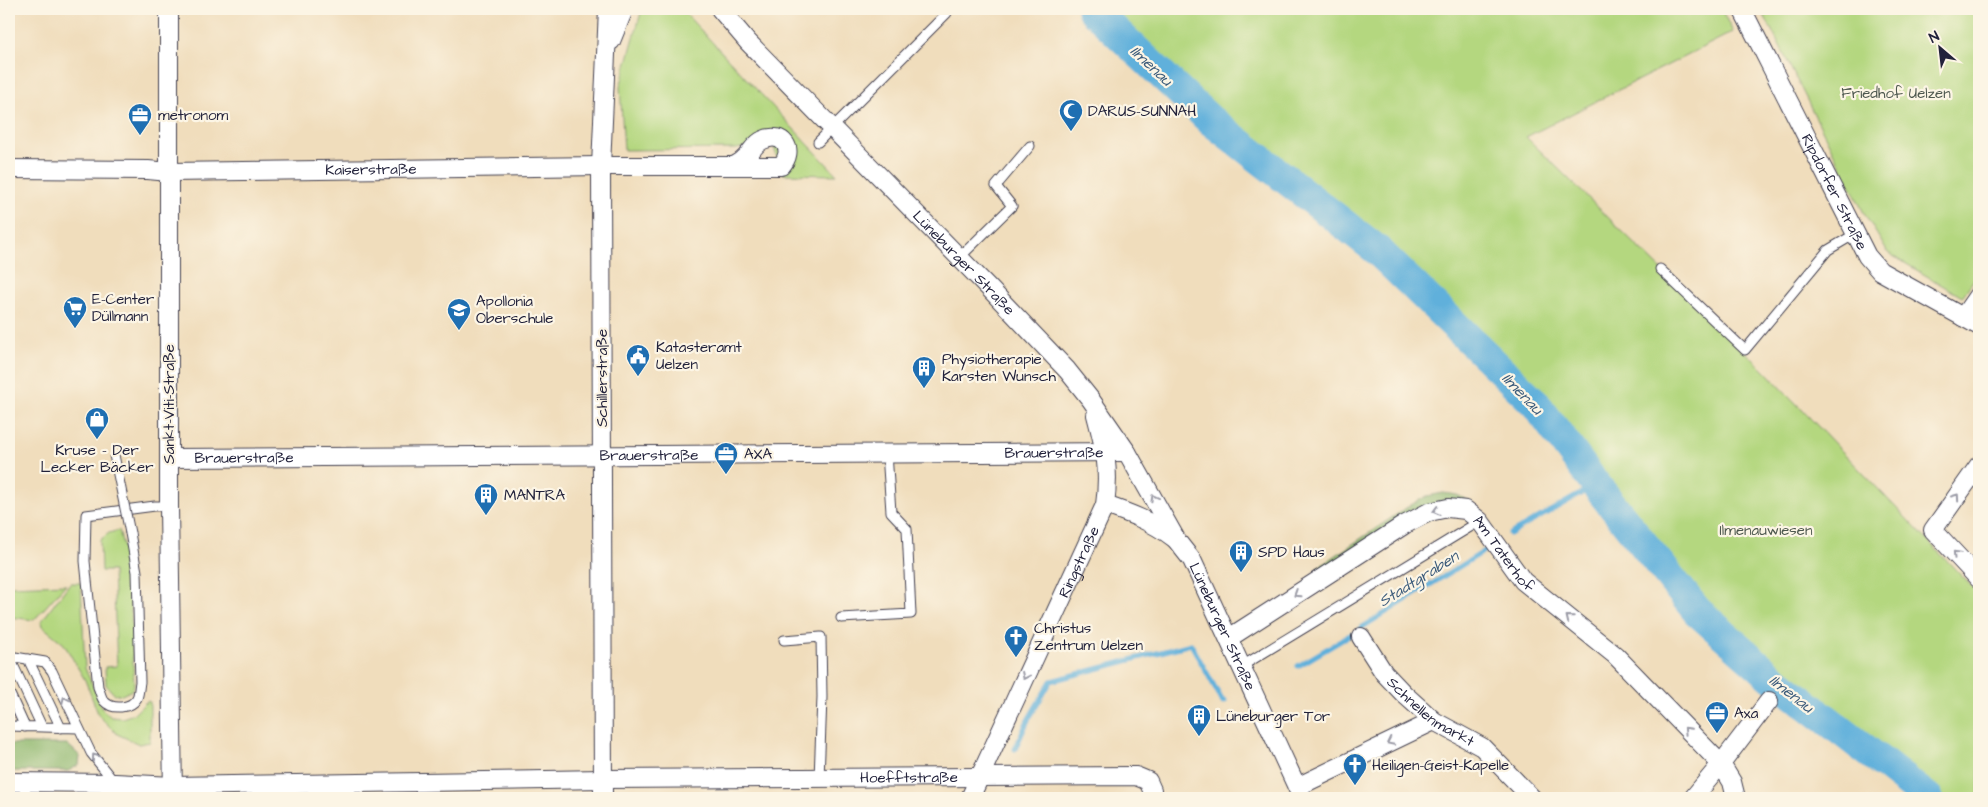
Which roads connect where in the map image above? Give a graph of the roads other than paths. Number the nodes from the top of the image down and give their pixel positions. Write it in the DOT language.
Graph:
graph roads {
  1 [pos="169,9"];
  2 [pos="608,9"];
  3 [pos="624,9"];
  4 [pos="720,9"];
  5 [pos="1742,9"];
  6 [pos="947,13"];
  7 [pos="608,48"];
  8 [pos="833,129"];
  9 [pos="818,142"];
  10 [pos="1030,146"];
  11 [pos="601,166"];
  12 [pos="734,166"];
  13 [pos="9,169"];
  14 [pos="169,172"];
  15 [pos="1856,234"];
  16 [pos="959,258"];
  17 [pos="1660,269"];
  18 [pos="1979,294"];
  19 [pos="1963,317"];
  20 [pos="1979,326"];
  21 [pos="1091,400"];
  22 [pos="1106,452"];
  23 [pos="1128,452"];
  24 [pos="887,453"];
  25 [pos="114,455"];
  26 [pos="602,456"];
  27 [pos="169,458"];
  28 [pos="1979,465"];
  29 [pos="1105,505"];
  30 [pos="169,506"];
  31 [pos="1480,521"];
  32 [pos="1178,541"];
  33 [pos="1979,579"];
  34 [pos="842,618"];
  35 [pos="1361,637"];
  36 [pos="1229,638"];
  37 [pos="784,640"];
  38 [pos="9,656"];
  39 [pos="28,659"];
  40 [pos="1242,666"];
  41 [pos="9,692"];
  42 [pos="1769,701"];
  43 [pos="1434,721"];
  44 [pos="9,726"];
  45 [pos="25,727"];
  46 [pos="42,727"];
  47 [pos="61,728"];
  48 [pos="78,728"];
  49 [pos="1721,764"];
  50 [pos="979,776"];
  51 [pos="603,779"];
  52 [pos="819,779"];
  53 [pos="9,782"];
  54 [pos="115,783"];
  55 [pos="1150,790"];
  56 [pos="173,792"];
  57 [pos="1299,793"];
  58 [pos="603,798"];
  59 [pos="970,798"];
  60 [pos="1532,798"];
  61 [pos="1693,798"];
  62 [pos="1736,798"];
  1 -- 14 [label="street, Sankt-Viti-Straße"];
  2 -- 7 [label="street, Schillerstraße"];
  3 -- 7 [label="street, Schillerstraße"];
  4 -- 8 [label="street, Lüneburger Straße"];
  5 -- 15 [label="street, Ripdorfer Straße"];
  6 -- 8 [label="lane"];
  7 -- 11 [label="street, Schillerstraße"];
  8 -- 9 [label="lane"];
  8 -- 16 [label="street, Lüneburger Straße"];
  10 -- 16 [label="lane"];
  11 -- 12 [label="street, Kaiserstraße"];
  11 -- 14 [label="street, Kaiserstraße"];
  11 -- 26 [label="street, Schillerstraße"];
  13 -- 14 [label="street, Kaiserstraße"];
  14 -- 27 [label="street, Sankt-Viti-Straße"];
  15 -- 17 [label="lane"];
  15 -- 19 [label="street, Ripdorfer Straße"];
  16 -- 21 [label="street, Lüneburger Straße"];
  18 -- 19 [label="street"];
  19 -- 20 [label="street, Ripdorfer Straße"];
  21 -- 22 [label="street, Ringstraße"];
  21 -- 23 [label="street, Lüneburger Straße"];
  22 -- 23 [label="street, Brauerstraße"];
  22 -- 24 [label="street, Brauerstraße"];
  22 -- 29 [label="street, Ringstraße"];
  32 -- 23 [label="street, Lüneburger Straße, one-way"];
  24 -- 26 [label="street, Brauerstraße"];
  24 -- 34 [label="lane"];
  25 -- 30 [label="lane, bridge"];
  26 -- 27 [label="street, Brauerstraße"];
  26 -- 51 [label="street, Schillerstraße"];
  27 -- 30 [label="street, Sankt-Viti-Straße"];
  33 -- 28 [label="street, one-way"];
  29 -- 32 [label="street, Lüneburger Straße"];
  29 -- 50 [label="street, Ringstraße, one-way"];
  30 -- 56 [label="street, Sankt-Viti-Straße"];
  31 -- 36 [label="street, Am Taterhof, one-way"];
  31 -- 40 [label="lane"];
  49 -- 31 [label="street, Am Taterhof, one-way"];
  32 -- 36 [label="street, Lüneburger Straße"];
  35 -- 43 [label="street, Schnellenmarkt"];
  36 -- 40 [label="street, Lüneburger Straße"];
  37 -- 52 [label="lane"];
  38 -- 39 [label="lane"];
  38 -- 46 [label="lane"];
  39 -- 47 [label="lane"];
  48 -- 39 [label="lane, one-way"];
  40 -- 57 [label="street, Lüneburger Straße"];
  41 -- 45 [label="lane"];
  42 -- 49 [label="street"];
  43 -- 57 [label="street, one-way"];
  43 -- 60 [label="street, Schnellenmarkt"];
  44 -- 45 [label="lane"];
  45 -- 46 [label="lane"];
  46 -- 47 [label="lane"];
  47 -- 48 [label="lane"];
  54 -- 48 [label="lane, one-way"];
  49 -- 61 [label="street"];
  49 -- 62 [label="street, Am Taterhof"];
  50 -- 52 [label="street, Hoefftstraße"];
  50 -- 55 [label="street, Hoefftstraße"];
  50 -- 59 [label="street, Ringstraße"];
  51 -- 52 [label="street, Hoefftstraße"];
  51 -- 56 [label="street, Hoefftstraße"];
  51 -- 58 [label="street, Schillerstraße"];
  53 -- 54 [label="street, Hoefftstraße"];
  54 -- 56 [label="street, Hoefftstraße"];
}
